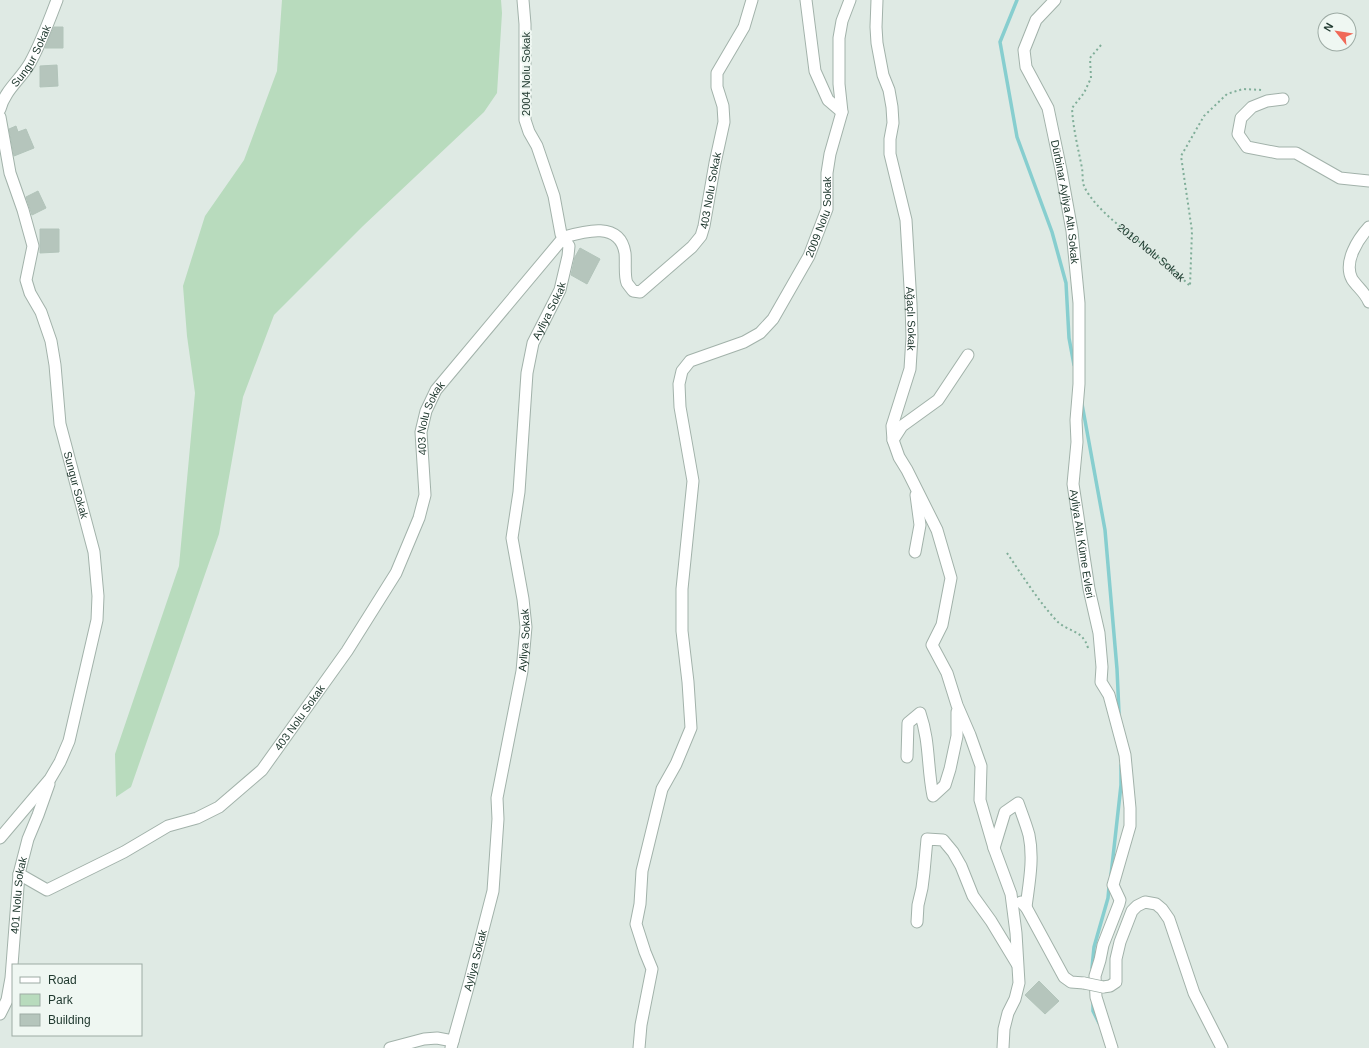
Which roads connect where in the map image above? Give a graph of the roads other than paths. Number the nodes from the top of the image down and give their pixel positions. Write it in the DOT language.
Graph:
graph roads {
  1 [pos="57,0"];
  2 [pos="523,0"];
  3 [pos="752,0"];
  4 [pos="806,0"];
  5 [pos="850,0"];
  6 [pos="877,0"];
  7 [pos="1054,0"];
  8 [pos="1283,99"];
  9 [pos="0,109"];
  10 [pos="842,112"];
  11 [pos="0,117"];
  12 [pos="1369,181"];
  13 [pos="1369,227"];
  14 [pos="564,237"];
  15 [pos="1369,302"];
  16 [pos="968,355"];
  17 [pos="1076,420"];
  18 [pos="893,440"];
  19 [pos="914,485"];
  20 [pos="916,552"];
  21 [pos="957,705"];
  22 [pos="907,757"];
  23 [pos="50,779"];
  24 [pos="0,838"];
  25 [pos="994,848"];
  26 [pos="19,874"];
  27 [pos="1011,894"];
  28 [pos="1026,907"];
  29 [pos="917,922"];
  30 [pos="12,964"];
  31 [pos="12,965"];
  32 [pos="1018,966"];
  33 [pos="0,1014"];
  34 [pos="452,1045"];
  35 [pos="390,1048"];
  36 [pos="640,1048"];
  37 [pos="1003,1048"];
  38 [pos="1112,1048"];
  39 [pos="1222,1048"];
  1 -- 9 [label="street, Sungur Sokak"];
  2 -- 14 [label="street, 2004 Nolu Sokak"];
  3 -- 14 [label="street, 403 Nolu Sokak"];
  4 -- 10 [label="street"];
  5 -- 10 [label="street, 2009 Nolu Sokak"];
  6 -- 18 [label="street, Ağaçlı Sokak"];
  7 -- 17 [label="street, Dürbinar Ayliya Altı Sokak"];
  8 -- 12 [label="street"];
  10 -- 36 [label="street, 2009 Nolu Sokak"];
  11 -- 23 [label="street, Sungur Sokak"];
  13 -- 15 [label="street"];
  14 -- 26 [label="street, 403 Nolu Sokak"];
  14 -- 34 [label="street, Ayliya Sokak"];
  16 -- 18 [label="street"];
  17 -- 38 [label="street, Ayliya Altı Küme Evleri"];
  18 -- 19 [label="street, Ağaçlı Sokak"];
  19 -- 20 [label="street"];
  19 -- 21 [label="street, Ağaçlı Sokak"];
  21 -- 22 [label="street"];
  21 -- 25 [label="street"];
  23 -- 24 [label="street, Sungur Sokak"];
  23 -- 26 [label="street, 401 Nolu Sokak"];
  25 -- 27 [label="street"];
  25 -- 28 [label="street"];
  26 -- 30 [label="street, 401 Nolu Sokak"];
  27 -- 28 [label="street"];
  27 -- 32 [label="street"];
  28 -- 39 [label="street, bridge"];
  29 -- 32 [label="street"];
  31 -- 33 [label="street, 401 Nolu Sokak"];
  32 -- 37 [label="street"];
  34 -- 35 [label="street"];
}
